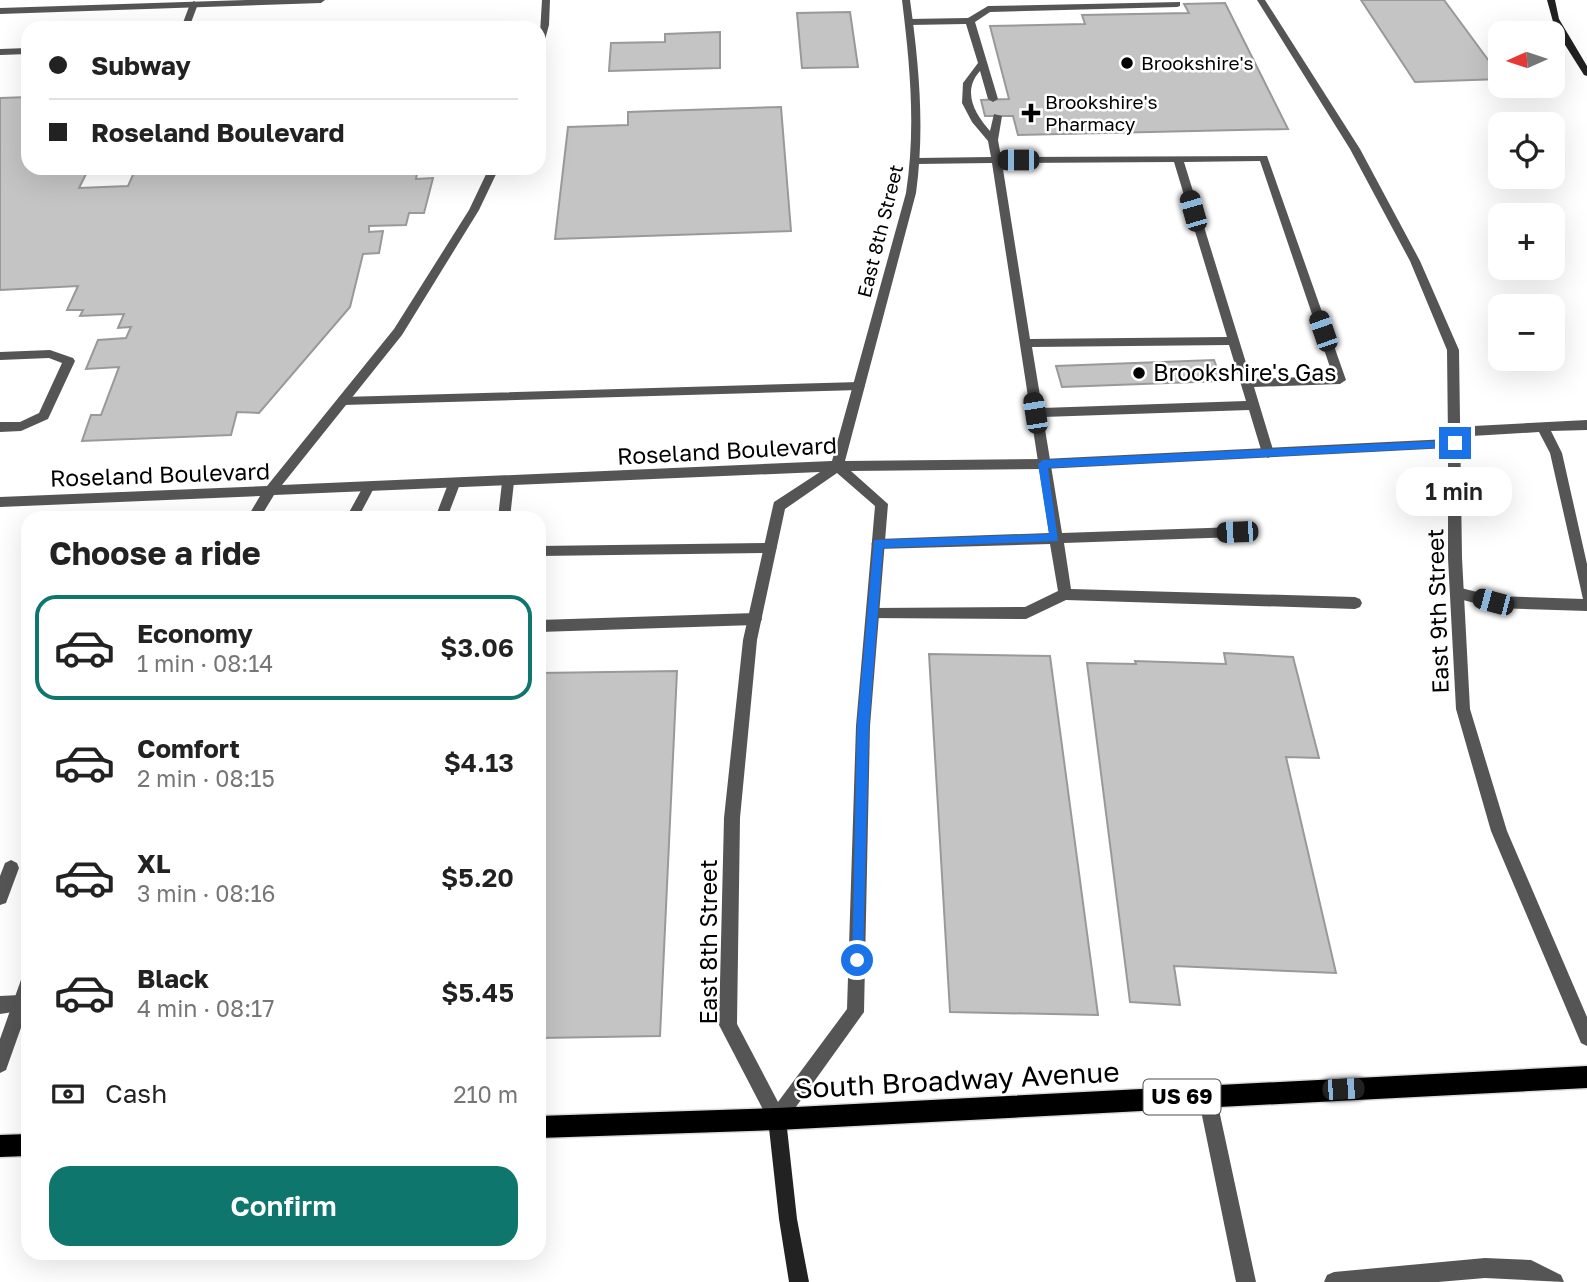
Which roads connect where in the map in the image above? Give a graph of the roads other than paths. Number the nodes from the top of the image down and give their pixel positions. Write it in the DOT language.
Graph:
graph roads {
  1 [pos="321,0"];
  2 [pos="546,0"];
  3 [pos="906,0"];
  4 [pos="1261,0"];
  5 [pos="1550,0"];
  6 [pos="195,2"];
  7 [pos="1072,3"];
  8 [pos="1177,4"];
  9 [pos="0,11"];
  10 [pos="188,21"];
  11 [pos="545,21"];
  12 [pos="970,21"];
  13 [pos="909,22"];
  14 [pos="21,51"];
  15 [pos="0,52"];
  16 [pos="983,63"];
  17 [pos="1587,73"];
  18 [pos="993,100"];
  19 [pos="997,116"];
  20 [pos="993,140"];
  21 [pos="1178,159"];
  22 [pos="997,160"];
  23 [pos="917,161"];
  24 [pos="491,175"];
  25 [pos="1232,341"];
  26 [pos="1024,343"];
  27 [pos="0,356"];
  28 [pos="1245,383"];
  29 [pos="859,386"];
  30 [pos="343,401"];
  31 [pos="1252,405"];
  32 [pos="1035,413"];
  33 [pos="1587,425"];
  34 [pos="0,427"];
  35 [pos="1543,428"];
  36 [pos="1455,438"];
  37 [pos="1268,453"];
  38 [pos="1043,464"];
  39 [pos="837,467"];
  40 [pos="508,482"];
  41 [pos="454,484"];
  42 [pos="368,488"];
  43 [pos="269,492"];
  44 [pos="0,502"];
  45 [pos="257,511"];
  46 [pos="356,511"];
  47 [pos="444,511"];
  48 [pos="505,511"];
  49 [pos="1237,532"];
  50 [pos="1055,538"];
  51 [pos="878,544"];
  52 [pos="770,548"];
  53 [pos="546,551"];
  54 [pos="1457,593"];
  55 [pos="1065,594"];
  56 [pos="1587,595"];
  57 [pos="1356,603"];
  58 [pos="1587,605"];
  59 [pos="873,614"];
  60 [pos="755,619"];
  61 [pos="546,626"];
  62 [pos="11,868"];
  63 [pos="0,897"];
  64 [pos="20,1004"];
  65 [pos="0,1006"];
  66 [pos="1587,1037"];
  67 [pos="0,1063"];
  68 [pos="1587,1077"];
  69 [pos="1207,1096"];
  70 [pos="777,1119"];
  71 [pos="546,1127"];
  72 [pos="21,1145"];
  73 [pos="0,1146"];
  74 [pos="799,1282"];
  75 [pos="1246,1282"];
  76 [pos="1334,1282"];
  77 [pos="1554,1282"];
  1 -- 6 [label="street"];
  2 -- 11 [label="street"];
  3 -- 13 [label="street, East 8th Street"];
  4 -- 36 [label="street, East 9th Street"];
  5 -- 17 [label="main road"];
  6 -- 9 [label="street"];
  6 -- 10 [label="street"];
  7 -- 8 [label="street"];
  7 -- 12 [label="street"];
  12 -- 13 [label="street"];
  12 -- 16 [label="street"];
  13 -- 23 [label="street, East 8th Street"];
  14 -- 15 [label="street"];
  16 -- 18 [label="street"];
  16 -- 20 [label="street"];
  19 -- 20 [label="street"];
  20 -- 22 [label="street"];
  21 -- 22 [label="street"];
  21 -- 25 [label="street"];
  21 -- 28 [label="street"];
  22 -- 23 [label="street"];
  22 -- 26 [label="street"];
  23 -- 29 [label="street, East 8th Street"];
  24 -- 30 [label="street"];
  25 -- 26 [label="street"];
  25 -- 28 [label="street"];
  26 -- 32 [label="street"];
  27 -- 34 [label="street"];
  28 -- 31 [label="street"];
  29 -- 30 [label="street"];
  29 -- 39 [label="street, East 8th Street"];
  30 -- 43 [label="street"];
  31 -- 32 [label="street"];
  31 -- 37 [label="street"];
  32 -- 38 [label="street"];
  33 -- 35 [label="street, Roseland Boulevard"];
  35 -- 36 [label="street, Roseland Boulevard"];
  35 -- 56 [label="street"];
  36 -- 37 [label="street, Roseland Boulevard"];
  36 -- 54 [label="street, East 9th Street"];
  37 -- 38 [label="street, Roseland Boulevard"];
  38 -- 39 [label="street, Roseland Boulevard"];
  38 -- 50 [label="street"];
  39 -- 40 [label="street, Roseland Boulevard"];
  39 -- 51 [label="street"];
  39 -- 52 [label="street, East 8th Street"];
  40 -- 41 [label="street, Roseland Boulevard"];
  40 -- 48 [label="street"];
  41 -- 42 [label="street, Roseland Boulevard"];
  41 -- 47 [label="street"];
  42 -- 43 [label="street, Roseland Boulevard"];
  42 -- 46 [label="street"];
  43 -- 44 [label="street, Roseland Boulevard"];
  43 -- 45 [label="street"];
  49 -- 50 [label="street"];
  50 -- 51 [label="street"];
  50 -- 55 [label="street"];
  51 -- 59 [label="street"];
  52 -- 53 [label="street"];
  52 -- 60 [label="street, East 8th Street"];
  54 -- 58 [label="street"];
  54 -- 66 [label="street, East 9th Street"];
  55 -- 57 [label="street"];
  55 -- 59 [label="street"];
  59 -- 70 [label="street"];
  60 -- 61 [label="street"];
  60 -- 70 [label="street, East 8th Street"];
  62 -- 63 [label="street"];
  64 -- 65 [label="street"];
  64 -- 67 [label="street"];
  68 -- 69 [label="main road, South Broadway Avenue / US 69"];
  69 -- 70 [label="main road, South Broadway Avenue / US 69"];
  69 -- 75 [label="street"];
  70 -- 71 [label="main road, South Broadway Avenue / US 69"];
  70 -- 74 [label="main road"];
  72 -- 73 [label="main road"];
  76 -- 77 [label="street"];
}
